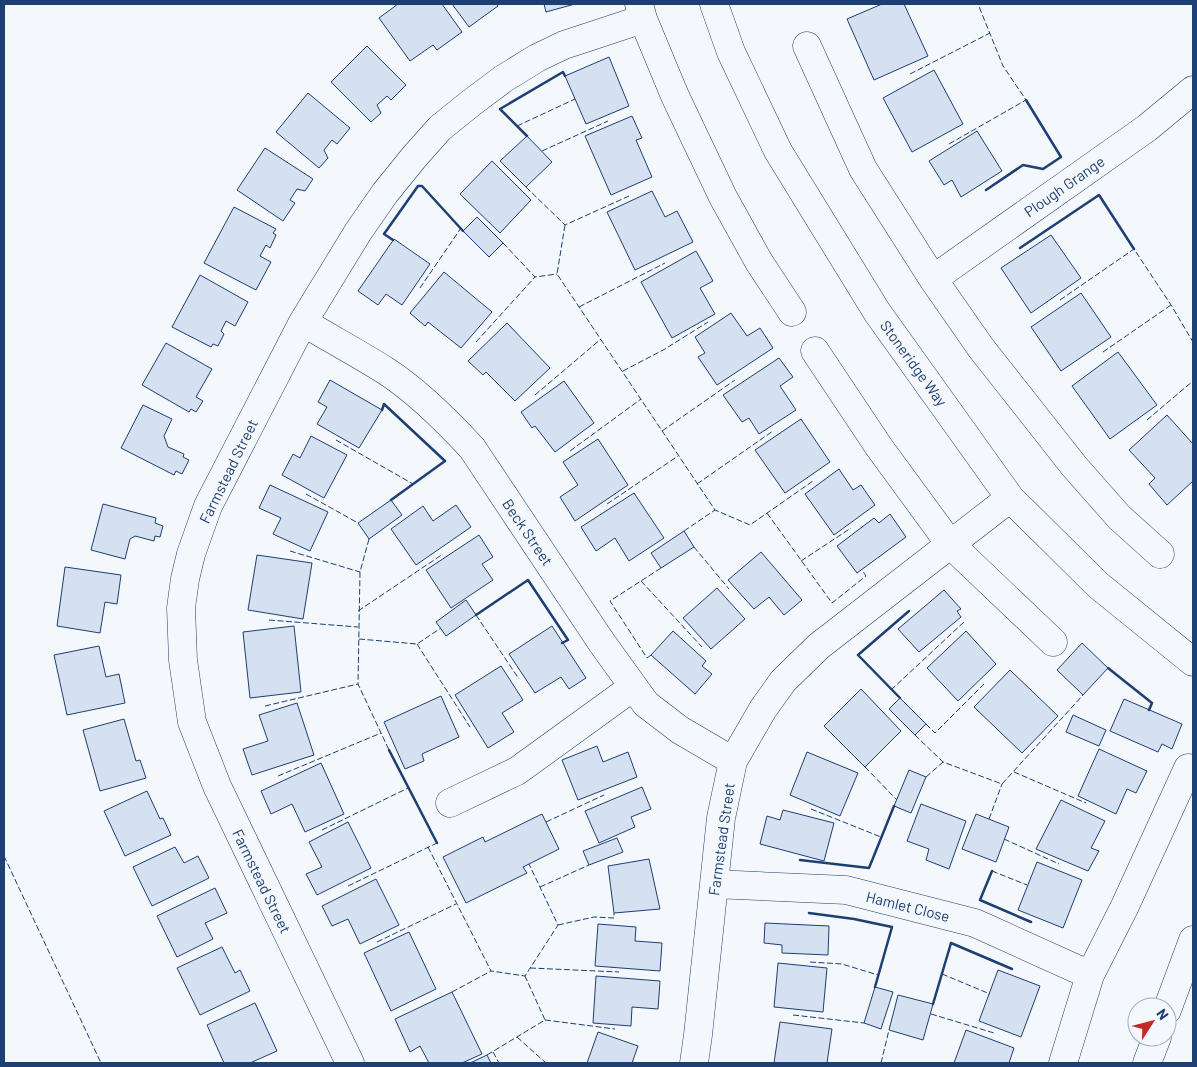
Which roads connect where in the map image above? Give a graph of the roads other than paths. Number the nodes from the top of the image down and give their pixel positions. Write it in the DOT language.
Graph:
graph roads {
  1 [pos="714,4"];
  2 [pos="641,11"];
  3 [pos="807,46"];
  4 [pos="1193,90"];
  5 [pos="933,279"];
  6 [pos="792,312"];
  7 [pos="304,322"];
  8 [pos="815,351"];
  9 [pos="1010,498"];
  10 [pos="950,544"];
  11 [pos="1160,554"];
  12 [pos="1052,642"];
  13 [pos="1193,662"];
  14 [pos="633,687"];
  15 [pos="733,761"];
  16 [pos="1188,768"];
  17 [pos="450,803"];
  18 [pos="714,884"];
  19 [pos="1193,940"];
  20 [pos="1090,974"];
  21 [pos="1172,997"];
  22 [pos="1153,1047"];
  23 [pos="1063,1062"];
  24 [pos="350,1063"];
  25 [pos="694,1063"];
  26 [pos="1147,1063"];
  1 -- 9 [label="street, Stoneridge Way"];
  2 -- 6 [label="street, Farmstead Street"];
  2 -- 7 [label="street, Farmstead Street"];
  3 -- 5 [label="street"];
  4 -- 5 [label="street, Plough Grange"];
  5 -- 11 [label="street"];
  7 -- 14 [label="street, Beck Street"];
  7 -- 24 [label="street, Farmstead Street"];
  8 -- 10 [label="street"];
  9 -- 10 [label="street, Farmstead Street"];
  9 -- 13 [label="street, Stoneridge Way"];
  10 -- 12 [label="street"];
  10 -- 15 [label="street, Farmstead Street"];
  14 -- 15 [label="street, Beck Street"];
  14 -- 17 [label="street"];
  15 -- 18 [label="street, Farmstead Street"];
  16 -- 20 [label="street"];
  18 -- 20 [label="street, Hamlet Close"];
  18 -- 25 [label="street, Farmstead Street"];
  19 -- 21 [label="street"];
  20 -- 23 [label="street"];
  22 -- 26 [label="street"];
}
